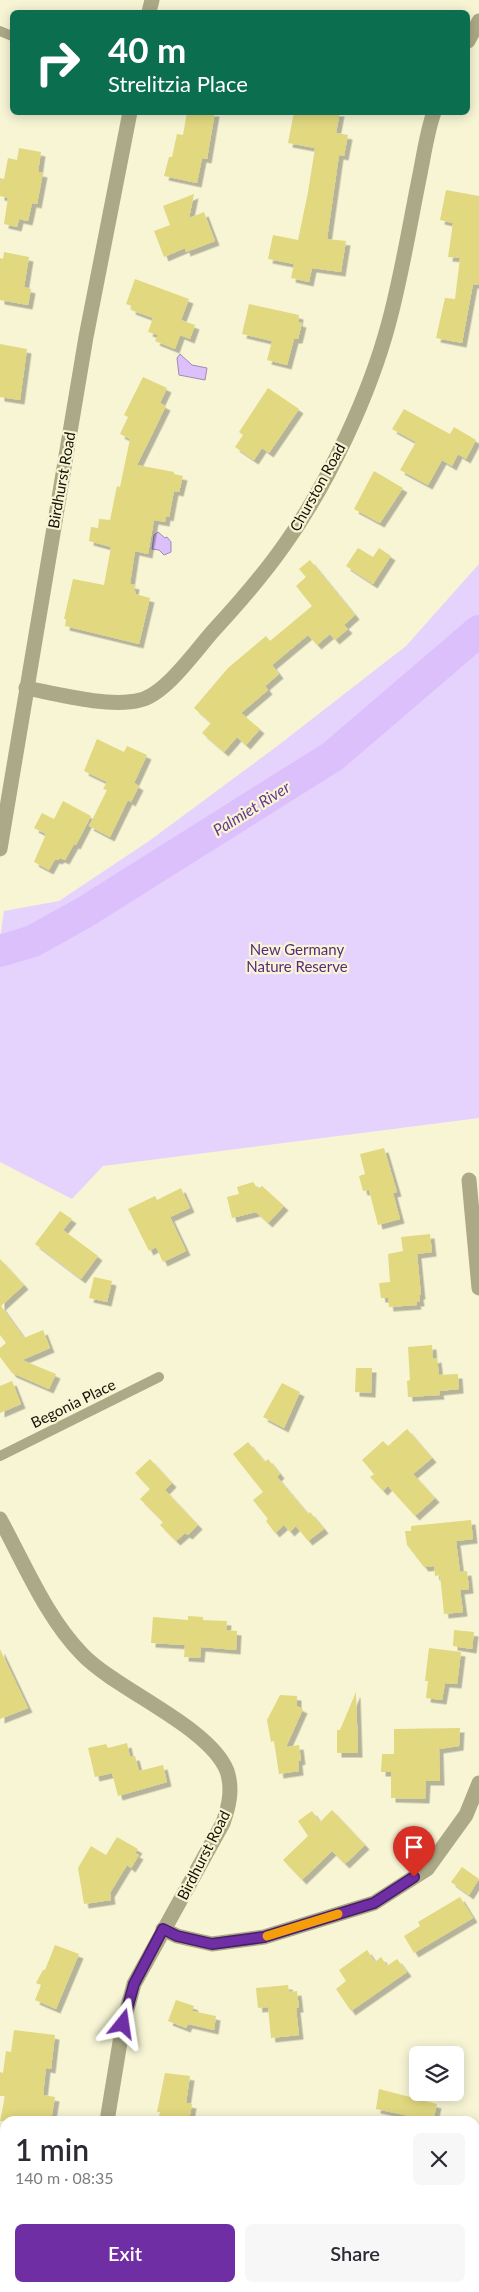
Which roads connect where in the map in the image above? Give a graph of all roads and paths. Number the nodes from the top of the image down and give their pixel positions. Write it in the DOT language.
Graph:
graph roads {
  1 [pos="479,21"];
  2 [pos="470,37"];
  3 [pos="129,115"];
  4 [pos="433,115"];
  5 [pos="26,688"];
  6 [pos="0,849"];
  7 [pos="469,1180"];
  8 [pos="479,1288"];
  9 [pos="159,1377"];
  10 [pos="0,1456"];
  11 [pos="0,1519"];
  12 [pos="479,1783"];
  13 [pos="163,1929"];
  14 [pos="108,2116"];
  1 -- 2 [label="street"];
  3 -- 5 [label="street, Birdhurst Road"];
  4 -- 5 [label="street, Churston Road"];
  5 -- 6 [label="street, Birdhurst Road"];
  7 -- 8 [label="street"];
  9 -- 10 [label="lane, Begonia Place"];
  11 -- 13 [label="street, Birdhurst Road"];
  12 -- 13 [label="street"];
  13 -- 14 [label="street, Birdhurst Road"];
}
